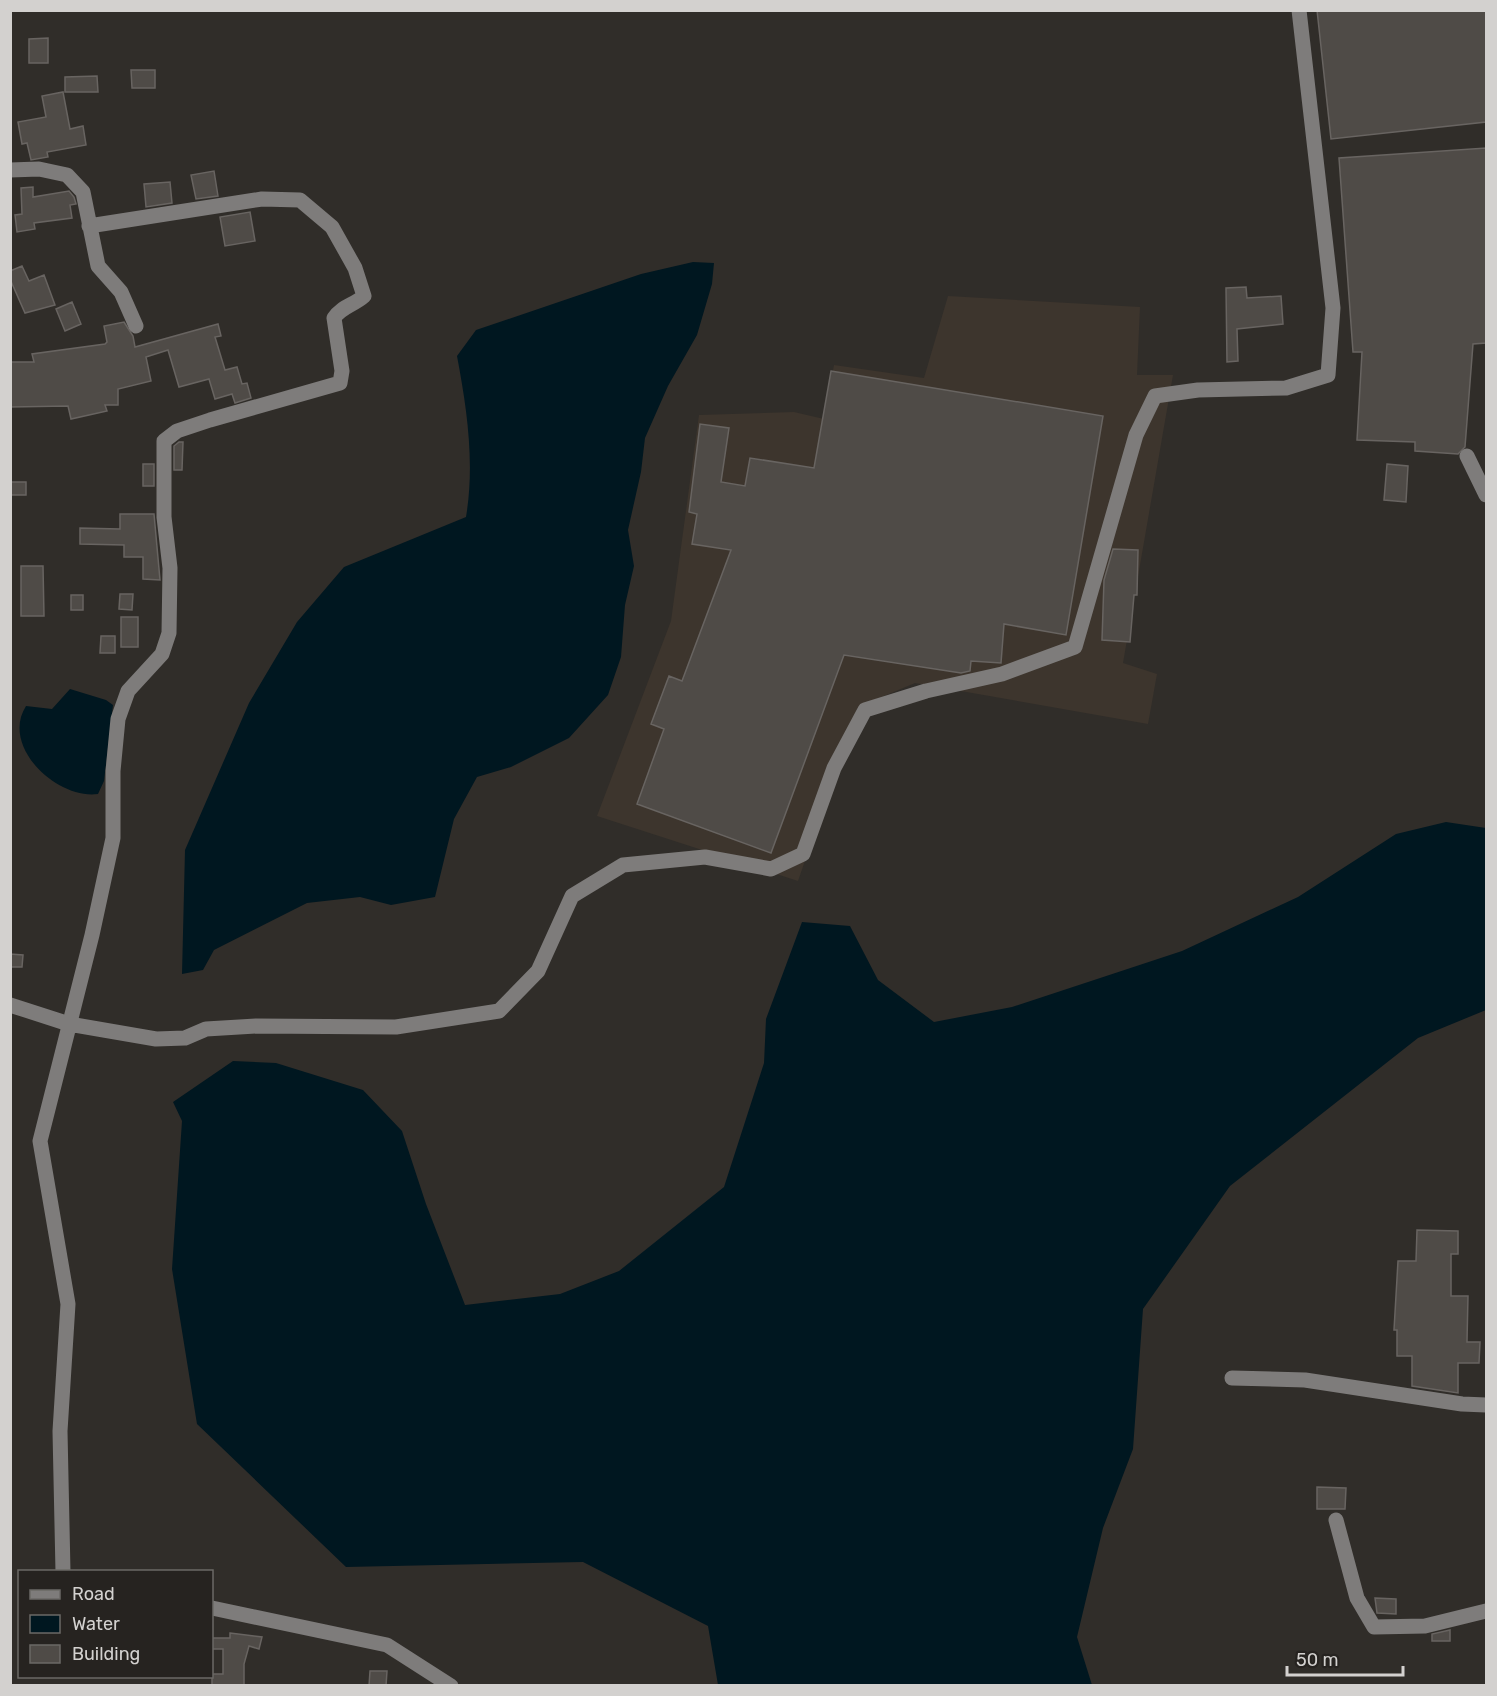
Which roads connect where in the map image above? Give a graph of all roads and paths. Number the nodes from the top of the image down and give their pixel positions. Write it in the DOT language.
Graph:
graph roads {
  1 [pos="1299,10"];
  2 [pos="10,170"];
  3 [pos="88,226"];
  4 [pos="136,326"];
  5 [pos="1467,456"];
  6 [pos="1486,495"];
  7 [pos="10,1005"];
  8 [pos="69,1024"];
  9 [pos="1232,1378"];
  10 [pos="1486,1405"];
  11 [pos="1336,1520"];
  12 [pos="63,1570"];
  13 [pos="213,1608"];
  14 [pos="1486,1611"];
  15 [pos="451,1686"];
  1 -- 8 [label="street"];
  2 -- 3 [label="street"];
  3 -- 4 [label="street"];
  3 -- 8 [label="street"];
  5 -- 6 [label="street"];
  7 -- 8 [label="street"];
  8 -- 12 [label="street"];
  9 -- 10 [label="street"];
  11 -- 14 [label="street"];
  13 -- 15 [label="street"];
}
